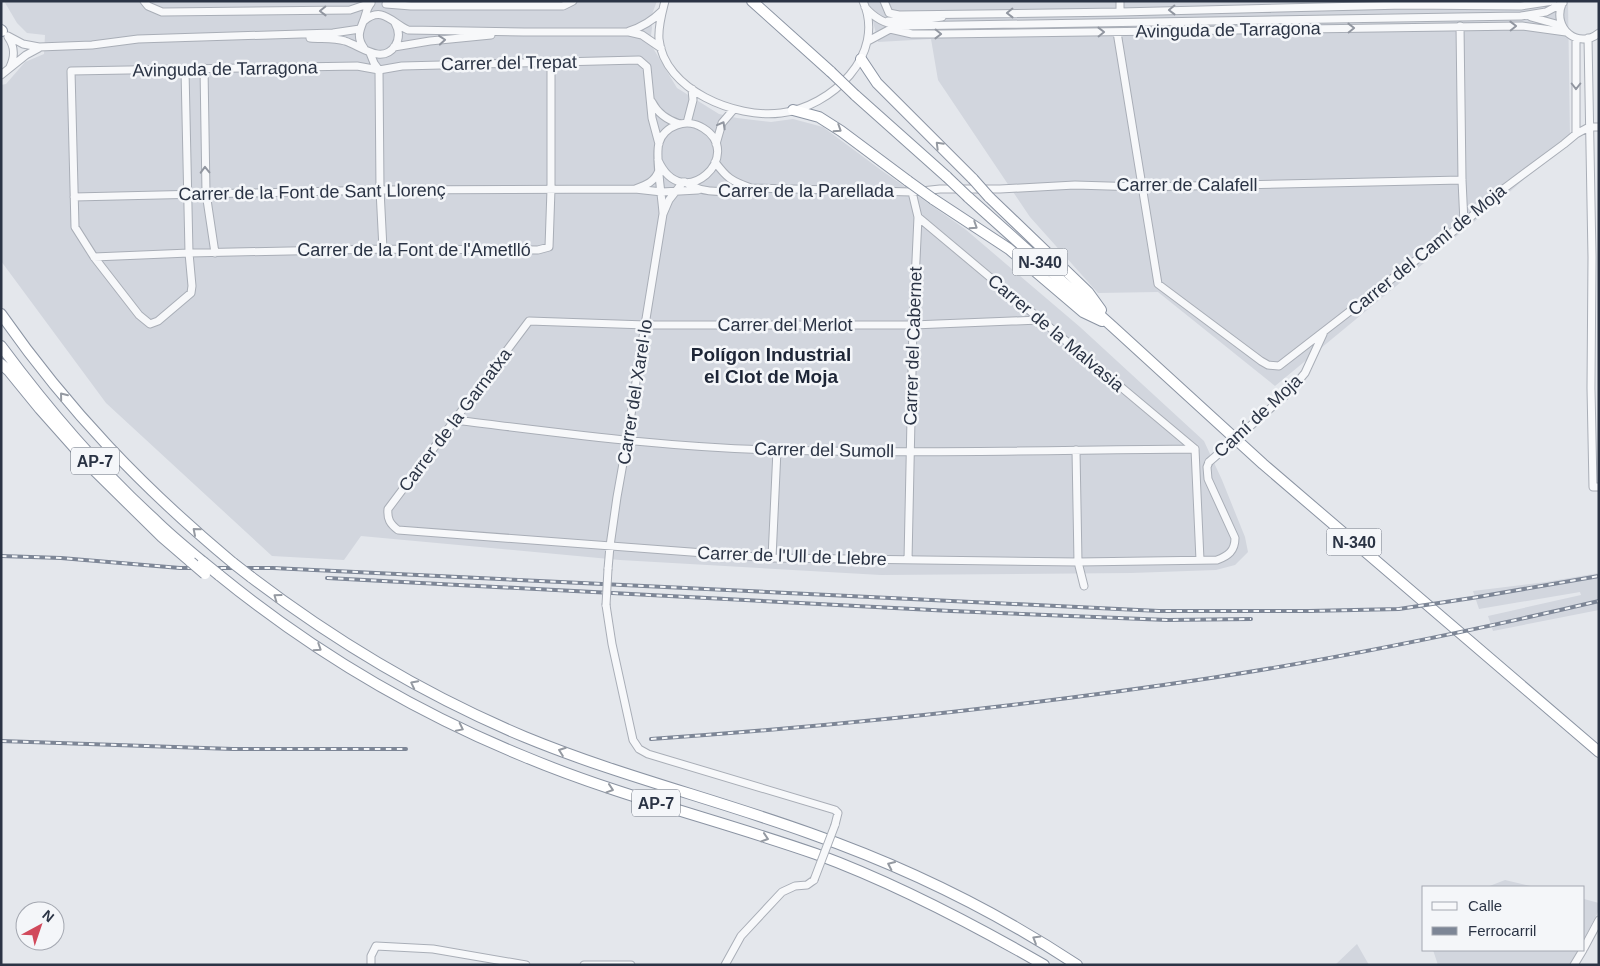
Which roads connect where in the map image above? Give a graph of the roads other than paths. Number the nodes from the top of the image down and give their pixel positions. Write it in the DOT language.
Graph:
graph roads {
  1 [pos="144,1"];
  2 [pos="573,1"];
  3 [pos="665,1"];
  4 [pos="752,1"];
  5 [pos="884,1"];
  6 [pos="1120,1"];
  7 [pos="1553,1"];
  8 [pos="372,2"];
  9 [pos="1563,2"];
  10 [pos="385,3"];
  11 [pos="1405,3"];
  12 [pos="864,4"];
  13 [pos="662,10"];
  14 [pos="1120,12"];
  15 [pos="955,14"];
  16 [pos="1521,16"];
  17 [pos="881,20"];
  18 [pos="393,21"];
  19 [pos="364,22"];
  20 [pos="900,26"];
  21 [pos="1460,26"];
  22 [pos="360,29"];
  23 [pos="890,29"];
  24 [pos="1564,30"];
  25 [pos="3,32"];
  26 [pos="524,32"];
  27 [pos="629,32"];
  28 [pos="1117,32"];
  29 [pos="1599,32"];
  30 [pos="269,35"];
  31 [pos="1576,38"];
  32 [pos="1588,38"];
  33 [pos="868,41"];
  34 [pos="394,47"];
  35 [pos="39,48"];
  36 [pos="661,48"];
  37 [pos="368,51"];
  38 [pos="387,53"];
  39 [pos="861,59"];
  40 [pos="551,62"];
  41 [pos="204,68"];
  42 [pos="185,70"];
  43 [pos="379,70"];
  44 [pos="4,73"];
  45 [pos="692,89"];
  46 [pos="650,100"];
  47 [pos="734,109"];
  48 [pos="793,110"];
  49 [pos="683,123"];
  50 [pos="1590,127"];
  51 [pos="1599,127"];
  52 [pos="1576,134"];
  53 [pos="658,144"];
  54 [pos="716,144"];
  55 [pos="658,160"];
  56 [pos="716,162"];
  57 [pos="659,168"];
  58 [pos="1462,180"];
  59 [pos="684,182"];
  60 [pos="1141,187"];
  61 [pos="751,188"];
  62 [pos="551,189"];
  63 [pos="635,189"];
  64 [pos="380,190"];
  65 [pos="700,190"];
  66 [pos="662,192"];
  67 [pos="674,192"];
  68 [pos="912,192"];
  69 [pos="206,193"];
  70 [pos="188,194"];
  71 [pos="74,197"];
  72 [pos="664,214"];
  73 [pos="918,217"];
  74 [pos="1464,223"];
  75 [pos="382,249"];
  76 [pos="189,253"];
  77 [pos="215,253"];
  78 [pos="94,257"];
  79 [pos="1595,257"];
  80 [pos="1,314"];
  81 [pos="1040,320"];
  82 [pos="529,321"];
  83 [pos="1595,321"];
  84 [pos="646,325"];
  85 [pos="913,325"];
  86 [pos="1113,327"];
  87 [pos="1323,333"];
  88 [pos="1,346"];
  89 [pos="1,364"];
  90 [pos="1595,388"];
  91 [pos="454,420"];
  92 [pos="628,442"];
  93 [pos="1194,449"];
  94 [pos="777,450"];
  95 [pos="1076,450"];
  96 [pos="1595,450"];
  97 [pos="909,452"];
  98 [pos="1596,487"];
  99 [pos="389,521"];
  100 [pos="610,546"];
  101 [pos="772,558"];
  102 [pos="908,560"];
  103 [pos="1200,560"];
  104 [pos="1078,562"];
  105 [pos="1084,586"];
  106 [pos="248,599"];
  107 [pos="1599,752"];
  108 [pos="1599,920"];
  109 [pos="1585,945"];
  110 [pos="1582,951"];
  111 [pos="371,965"];
  112 [pos="526,965"];
  113 [pos="584,965"];
  114 [pos="631,965"];
  115 [pos="725,965"];
  116 [pos="1044,965"];
  117 [pos="1078,965"];
  118 [pos="1574,965"];
  8 -- 1 [label="street, one-way"];
  2 -- 10 [label="street"];
  3 -- 13 [label="street"];
  4 -- 86 [label="highway, N-340, bridge"];
  5 -- 15 [label="street, Avinguda de Tarragona"];
  6 -- 14 [label="street"];
  7 -- 11 [label="street, Avinguda de Tarragona"];
  8 -- 19 [label="street"];
  9 -- 16 [label="street, Avinguda de Tarragona"];
  9 -- 24 [label="street"];
  10 -- 18 [label="street"];
  11 -- 14 [label="street, Avinguda de Tarragona, one-way"];
  12 -- 17 [label="street, Avinguda de Tarragona"];
  12 -- 33 [label="street"];
  13 -- 27 [label="street"];
  13 -- 36 [label="street"];
  14 -- 15 [label="street, Avinguda de Tarragona, one-way"];
  15 -- 17 [label="street, Avinguda de Tarragona"];
  16 -- 20 [label="street, Avinguda de Tarragona"];
  16 -- 24 [label="street, Avinguda de Tarragona"];
  17 -- 20 [label="street, Avinguda de Tarragona"];
  18 -- 19 [label="street"];
  18 -- 26 [label="street"];
  18 -- 34 [label="street"];
  19 -- 22 [label="street"];
  20 -- 23 [label="street, Avinguda de Tarragona"];
  21 -- 24 [label="street, Avinguda de Tarragona, one-way"];
  28 -- 21 [label="street, Avinguda de Tarragona, one-way"];
  21 -- 58 [label="street"];
  22 -- 30 [label="street"];
  22 -- 37 [label="street"];
  23 -- 28 [label="street, Avinguda de Tarragona, one-way"];
  23 -- 33 [label="street, Avinguda de Tarragona"];
  24 -- 31 [label="street"];
  25 -- 35 [label="street"];
  25 -- 44 [label="street"];
  26 -- 27 [label="street"];
  34 -- 26 [label="street, one-way"];
  27 -- 36 [label="street"];
  28 -- 60 [label="street"];
  29 -- 32 [label="street"];
  30 -- 35 [label="street"];
  30 -- 37 [label="street"];
  31 -- 32 [label="street"];
  31 -- 52 [label="street, one-way"];
  32 -- 50 [label="street"];
  33 -- 39 [label="street"];
  34 -- 38 [label="street"];
  35 -- 44 [label="street"];
  36 -- 45 [label="street"];
  37 -- 38 [label="street"];
  37 -- 43 [label="street"];
  38 -- 43 [label="street"];
  39 -- 48 [label="street"];
  86 -- 39 [label="highway, one-way, bridge"];
  40 -- 43 [label="street, Carrer del Trepat"];
  40 -- 46 [label="street, Carrer del Trepat"];
  40 -- 62 [label="street, Carrer de la Font de l'Ametlló"];
  41 -- 42 [label="street, Avinguda de Tarragona"];
  41 -- 43 [label="street, Avinguda de Tarragona"];
  69 -- 41 [label="street, one-way"];
  42 -- 70 [label="street"];
  42 -- 71 [label="street, Avinguda de Tarragona"];
  43 -- 64 [label="street"];
  45 -- 47 [label="street"];
  45 -- 49 [label="street"];
  46 -- 49 [label="street"];
  46 -- 53 [label="street"];
  47 -- 48 [label="street"];
  54 -- 47 [label="street, one-way"];
  48 -- 86 [label="highway, one-way, bridge"];
  49 -- 53 [label="street"];
  49 -- 54 [label="street"];
  50 -- 51 [label="street"];
  50 -- 52 [label="street, Carrer del Camí de Moja"];
  50 -- 79 [label="street"];
  52 -- 74 [label="street, Carrer del Camí de Moja"];
  53 -- 55 [label="street"];
  54 -- 56 [label="street"];
  55 -- 57 [label="street"];
  55 -- 59 [label="street"];
  56 -- 59 [label="street"];
  56 -- 61 [label="street"];
  57 -- 63 [label="street"];
  57 -- 66 [label="street"];
  58 -- 60 [label="street, Carrer de Calafell"];
  58 -- 74 [label="street"];
  59 -- 65 [label="street, Carrer de la Parellada"];
  59 -- 67 [label="street"];
  60 -- 68 [label="street, Carrer de Calafell"];
  60 -- 87 [label="street, Carrer del Camí de Moja"];
  61 -- 65 [label="street, Carrer de la Parellada"];
  61 -- 68 [label="street, Carrer de la Parellada"];
  62 -- 63 [label="street, Carrer de la Parellada"];
  62 -- 64 [label="street, Carrer de la Font de Sant Llorenç"];
  62 -- 75 [label="street, Carrer de la Font de l'Ametlló"];
  63 -- 66 [label="street, Carrer de la Parellada"];
  64 -- 69 [label="street, Carrer de la Font de Sant Llorenç"];
  64 -- 75 [label="street"];
  65 -- 67 [label="street, Carrer de la Parellada"];
  66 -- 67 [label="street, Carrer de la Parellada"];
  66 -- 72 [label="street"];
  67 -- 72 [label="street"];
  68 -- 73 [label="street, Carrer del Cabernet"];
  69 -- 70 [label="street, Carrer de la Font de Sant Llorenç"];
  69 -- 77 [label="street"];
  70 -- 71 [label="street, Carrer de la Font de Sant Llorenç"];
  70 -- 76 [label="street"];
  71 -- 78 [label="street"];
  72 -- 84 [label="street, Carrer del Xarel·lo"];
  73 -- 81 [label="street, Carrer de la Malvasia"];
  73 -- 85 [label="street, Carrer del Cabernet"];
  74 -- 87 [label="street, Carrer del Camí de Moja"];
  75 -- 77 [label="street, Carrer de la Font de l'Ametlló"];
  76 -- 77 [label="street, Carrer de la Font de l'Ametlló"];
  76 -- 78 [label="street, Carrer de la Font de l'Ametlló"];
  76 -- 78 [label="street"];
  79 -- 83 [label="street"];
  117 -- 80 [label="highway, AP-7, one-way, bridge"];
  81 -- 85 [label="street, Carrer del Merlot"];
  81 -- 93 [label="street, Carrer de la Malvasia"];
  82 -- 84 [label="street, Carrer del Merlot"];
  82 -- 91 [label="street, Carrer de la Garnatxa"];
  83 -- 90 [label="street"];
  84 -- 85 [label="street, Carrer del Merlot"];
  84 -- 92 [label="street, Carrer del Xarel·lo"];
  85 -- 97 [label="street, Carrer del Cabernet"];
  86 -- 107 [label="highway, N-340"];
  87 -- 103 [label="street, Camí de Moja, bridge"];
  88 -- 106 [label="highway, AP-7, bridge"];
  89 -- 106 [label="highway, bridge"];
  90 -- 96 [label="street"];
  91 -- 92 [label="street, Carrer del Sumoll"];
  91 -- 99 [label="street, Carrer de la Garnatxa"];
  92 -- 94 [label="street, Carrer del Sumoll"];
  92 -- 100 [label="street, Carrer del Xarel·lo"];
  93 -- 95 [label="street, Carrer del Sumoll"];
  93 -- 103 [label="street"];
  94 -- 97 [label="street, Carrer del Sumoll"];
  94 -- 101 [label="street"];
  95 -- 97 [label="street, Carrer del Sumoll"];
  95 -- 104 [label="street"];
  96 -- 98 [label="street"];
  97 -- 102 [label="street, Carrer del Cabernet"];
  99 -- 100 [label="street, Carrer de l'Ull de Llebre"];
  100 -- 101 [label="street, Carrer de l'Ull de Llebre"];
  100 -- 115 [label="street, Carrer del Xarel·lo, bridge"];
  101 -- 102 [label="street, Carrer de l'Ull de Llebre"];
  102 -- 104 [label="street, Carrer de l'Ull de Llebre"];
  103 -- 104 [label="street, Carrer de l'Ull de Llebre"];
  104 -- 105 [label="street"];
  106 -- 116 [label="highway, AP-7, one-way"];
  108 -- 109 [label="street"];
  110 -- 118 [label="street"];
  111 -- 112 [label="street"];
  113 -- 114 [label="street"];
}
